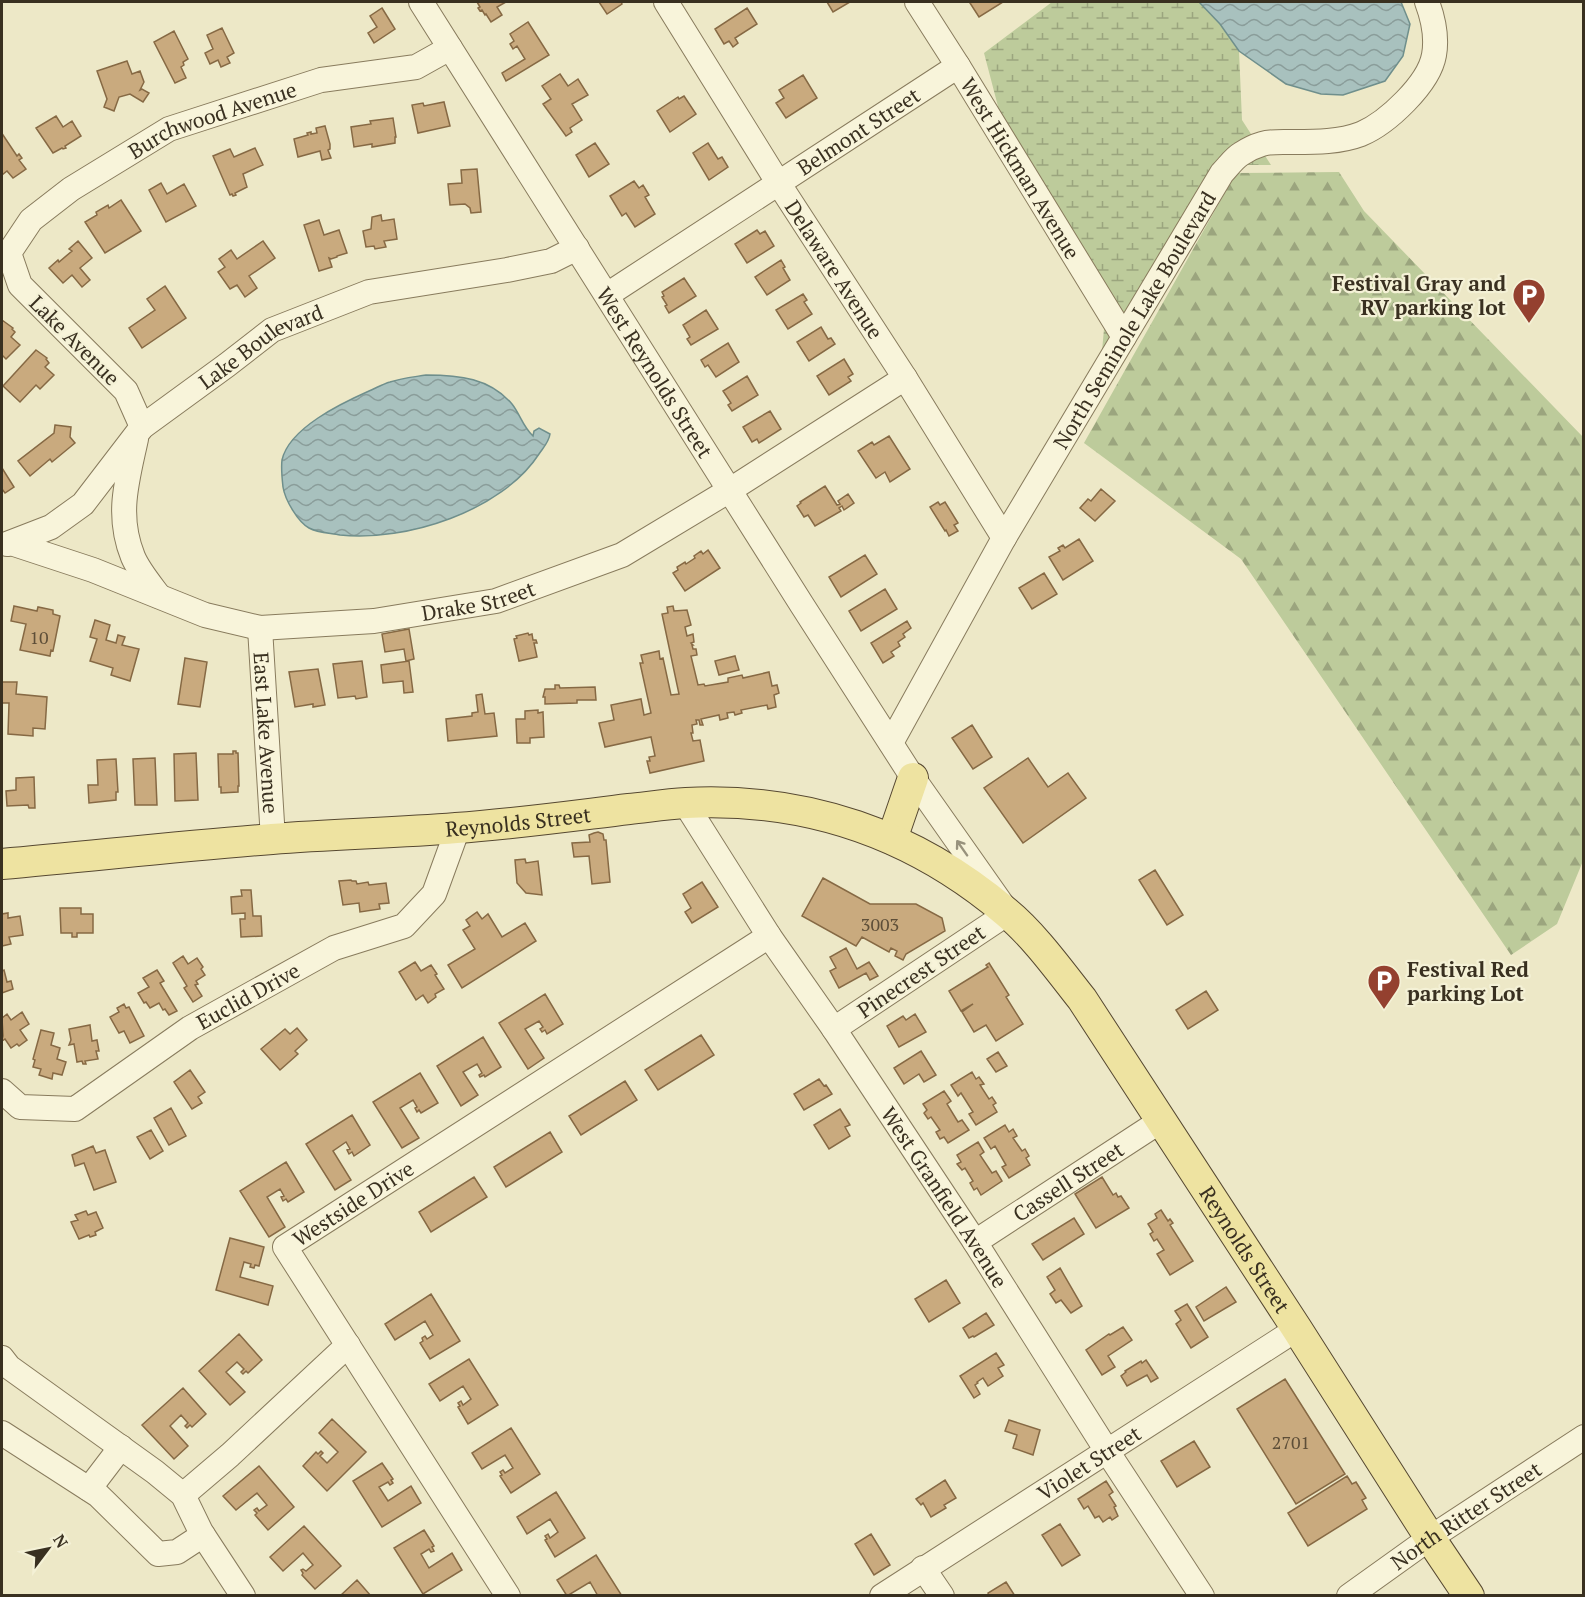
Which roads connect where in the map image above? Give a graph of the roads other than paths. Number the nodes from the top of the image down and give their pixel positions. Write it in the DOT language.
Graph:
graph roads {
  1 [pos="421,2"];
  2 [pos="666,2"];
  3 [pos="917,2"];
  4 [pos="1427,2"];
  5 [pos="450,48"];
  6 [pos="958,66"];
  7 [pos="779,184"];
  8 [pos="577,248"];
  9 [pos="9,253"];
  10 [pos="607,295"];
  11 [pos="1124,337"];
  12 [pos="905,378"];
  13 [pos="140,430"];
  14 [pos="730,490"];
  15 [pos="1004,538"];
  16 [pos="6,544"];
  17 [pos="159,596"];
  18 [pos="260,628"];
  19 [pos="891,743"];
  20 [pos="913,778"];
  21 [pos="685,803"];
  22 [pos="458,828"];
  23 [pos="273,839"];
  24 [pos="892,839"];
  25 [pos="2,864"];
  26 [pos="1008,913"];
  27 [pos="769,936"];
  28 [pos="834,1029"];
  29 [pos="2,1091"];
  30 [pos="1162,1120"];
  31 [pos="975,1242"];
  32 [pos="1297,1329"];
  33 [pos="348,1345"];
  34 [pos="4,1366"];
  35 [pos="2,1433"];
  36 [pos="1584,1437"];
  37 [pos="121,1447"];
  38 [pos="1107,1451"];
  39 [pos="89,1489"];
  40 [pos="183,1495"];
  41 [pos="203,1535"];
  42 [pos="1430,1538"];
  43 [pos="923,1568"];
  44 [pos="243,1596"];
  45 [pos="508,1596"];
  46 [pos="882,1596"];
  47 [pos="942,1596"];
  48 [pos="1202,1596"];
  49 [pos="1349,1596"];
  50 [pos="1469,1596"];
  1 -- 5 [label="street, West Reynolds Street"];
  2 -- 7 [label="street, Delaware Avenue"];
  3 -- 6 [label="street, West Hickman Avenue"];
  4 -- 11 [label="street, North Seminole Lake Boulevard"];
  5 -- 8 [label="street, West Reynolds Street"];
  5 -- 9 [label="street, Burchwood Avenue"];
  6 -- 7 [label="street, Belmont Street"];
  6 -- 11 [label="street, West Hickman Avenue"];
  7 -- 10 [label="street, Belmont Street"];
  7 -- 12 [label="street, Delaware Avenue"];
  8 -- 10 [label="street, West Reynolds Street"];
  8 -- 13 [label="street, Lake Boulevard"];
  9 -- 13 [label="street, Lake Avenue"];
  10 -- 14 [label="street, West Reynolds Street"];
  11 -- 15 [label="street, North Seminole Lake Boulevard"];
  12 -- 14 [label="street, Drake Street"];
  12 -- 15 [label="street, Delaware Avenue"];
  13 -- 16 [label="street, Lake Boulevard"];
  13 -- 17 [label="street"];
  14 -- 18 [label="street, Drake Street"];
  14 -- 19 [label="street, West Reynolds Street"];
  15 -- 19 [label="street, North Seminole Lake Boulevard"];
  16 -- 17 [label="street, Drake Street"];
  17 -- 18 [label="street, Drake Street"];
  18 -- 23 [label="street, East Lake Avenue"];
  19 -- 20 [label="street, Reynolds Street"];
  20 -- 24 [label="main road"];
  26 -- 20 [label="street, Reynolds Street, one-way"];
  21 -- 22 [label="main road, Reynolds Street"];
  21 -- 24 [label="main road, Reynolds Street"];
  21 -- 27 [label="street, West Granfield Avenue"];
  22 -- 23 [label="main road, Reynolds Street"];
  22 -- 29 [label="street, Euclid Drive"];
  23 -- 25 [label="main road, Reynolds Street"];
  24 -- 26 [label="main road, Reynolds Street"];
  26 -- 28 [label="street, Pinecrest Street"];
  26 -- 30 [label="main road, Reynolds Street"];
  27 -- 28 [label="street, West Granfield Avenue"];
  27 -- 33 [label="street, Westside Drive"];
  28 -- 31 [label="street, West Granfield Avenue"];
  30 -- 31 [label="street, Cassell Street"];
  30 -- 32 [label="main road, Reynolds Street"];
  31 -- 38 [label="street, West Granfield Avenue"];
  32 -- 38 [label="street, Violet Street"];
  32 -- 42 [label="main road, Reynolds Street"];
  33 -- 40 [label="street"];
  33 -- 45 [label="street, Westside Drive"];
  34 -- 37 [label="street"];
  35 -- 39 [label="street"];
  36 -- 42 [label="street, North Ritter Street"];
  37 -- 39 [label="street"];
  37 -- 40 [label="street"];
  38 -- 43 [label="street, Violet Street"];
  38 -- 48 [label="street, West Granfield Avenue"];
  39 -- 41 [label="street"];
  40 -- 41 [label="street"];
  41 -- 44 [label="street"];
  42 -- 49 [label="street, North Ritter Street"];
  42 -- 50 [label="main road, Reynolds Street"];
  43 -- 46 [label="street, Violet Street"];
  43 -- 47 [label="street"];
}
